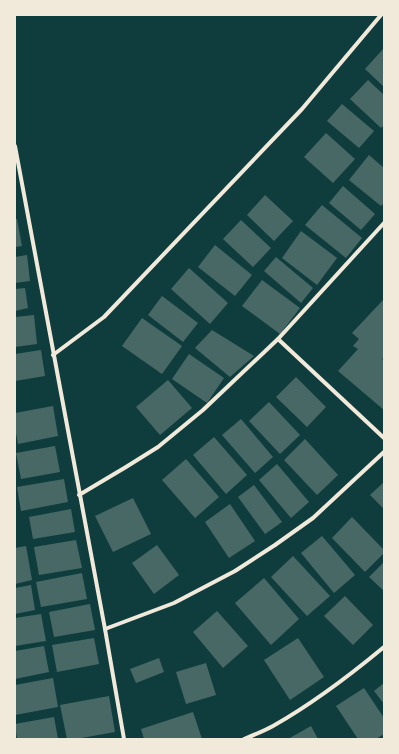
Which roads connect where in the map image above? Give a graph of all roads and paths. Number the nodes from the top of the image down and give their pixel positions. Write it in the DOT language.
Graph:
graph roads {
  1 [pos="381,15"];
  2 [pos="15,146"];
  3 [pos="384,223"];
  4 [pos="278,339"];
  5 [pos="53,355"];
  6 [pos="384,438"];
  7 [pos="384,452"];
  8 [pos="79,495"];
  9 [pos="105,629"];
  10 [pos="384,647"];
  11 [pos="124,739"];
  12 [pos="244,739"];
  1 -- 5 [label="street"];
  2 -- 5 [label="street"];
  3 -- 4 [label="street"];
  4 -- 6 [label="street"];
  4 -- 8 [label="street"];
  5 -- 8 [label="street"];
  7 -- 9 [label="street"];
  8 -- 9 [label="street"];
  9 -- 11 [label="street"];
  10 -- 12 [label="street"];
}
